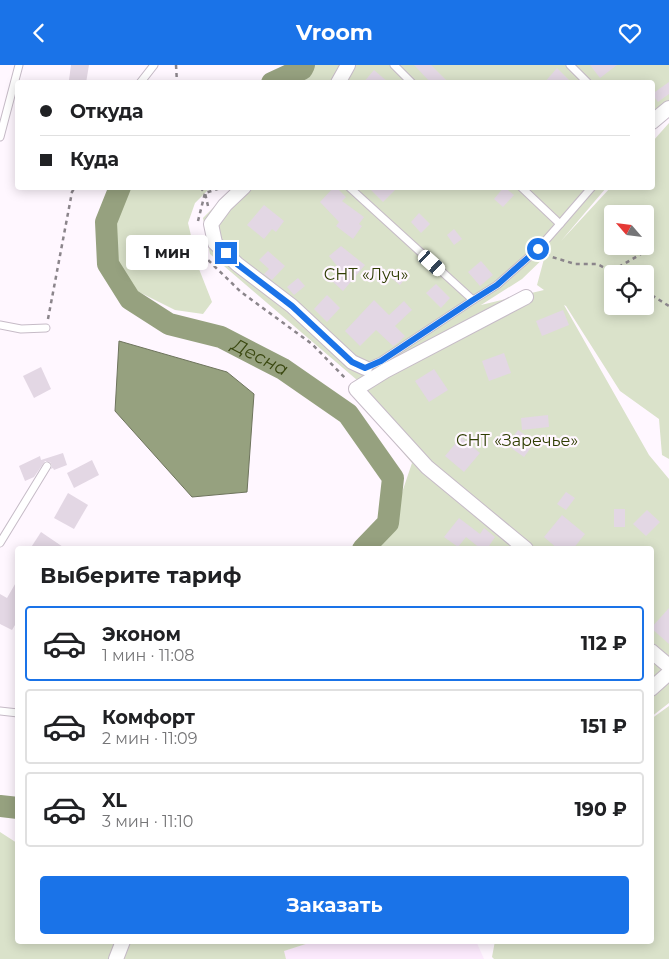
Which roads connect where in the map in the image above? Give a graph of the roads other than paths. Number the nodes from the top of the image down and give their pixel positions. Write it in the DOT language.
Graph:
graph roads {
  1 [pos="19,65"];
  2 [pos="154,65"];
  3 [pos="348,65"];
  4 [pos="394,65"];
  5 [pos="570,65"];
  6 [pos="15,80"];
  7 [pos="15,80"];
  8 [pos="142,80"];
  9 [pos="340,80"];
  10 [pos="409,80"];
  11 [pos="585,80"];
  12 [pos="669,108"];
  13 [pos="655,120"];
  14 [pos="0,137"];
  15 [pos="241,190"];
  16 [pos="353,190"];
  17 [pos="524,190"];
  18 [pos="589,190"];
  19 [pos="560,225"];
  20 [pos="526,297"];
  21 [pos="473,300"];
  22 [pos="0,325"];
  23 [pos="46,328"];
  24 [pos="365,368"];
  25 [pos="47,466"];
  26 [pos="0,543"];
  27 [pos="522,546"];
  28 [pos="654,654"];
  29 [pos="669,666"];
  30 [pos="669,673"];
  31 [pos="654,686"];
  32 [pos="0,711"];
  33 [pos="15,713"];
  34 [pos="122,944"];
  35 [pos="116,959"];
  1 -- 6 [label="lane"];
  2 -- 8 [label="lane"];
  3 -- 9 [label="street"];
  4 -- 10 [label="lane"];
  5 -- 11 [label="lane"];
  7 -- 14 [label="lane"];
  12 -- 13 [label="street"];
  15 -- 24 [label="street"];
  16 -- 21 [label="lane"];
  17 -- 19 [label="lane"];
  18 -- 19 [label="lane"];
  19 -- 21 [label="lane"];
  20 -- 27 [label="street"];
  21 -- 24 [label="lane"];
  22 -- 23 [label="lane"];
  25 -- 26 [label="lane"];
  28 -- 29 [label="street"];
  30 -- 31 [label="street"];
  32 -- 33 [label="lane"];
  34 -- 35 [label="street"];
}
